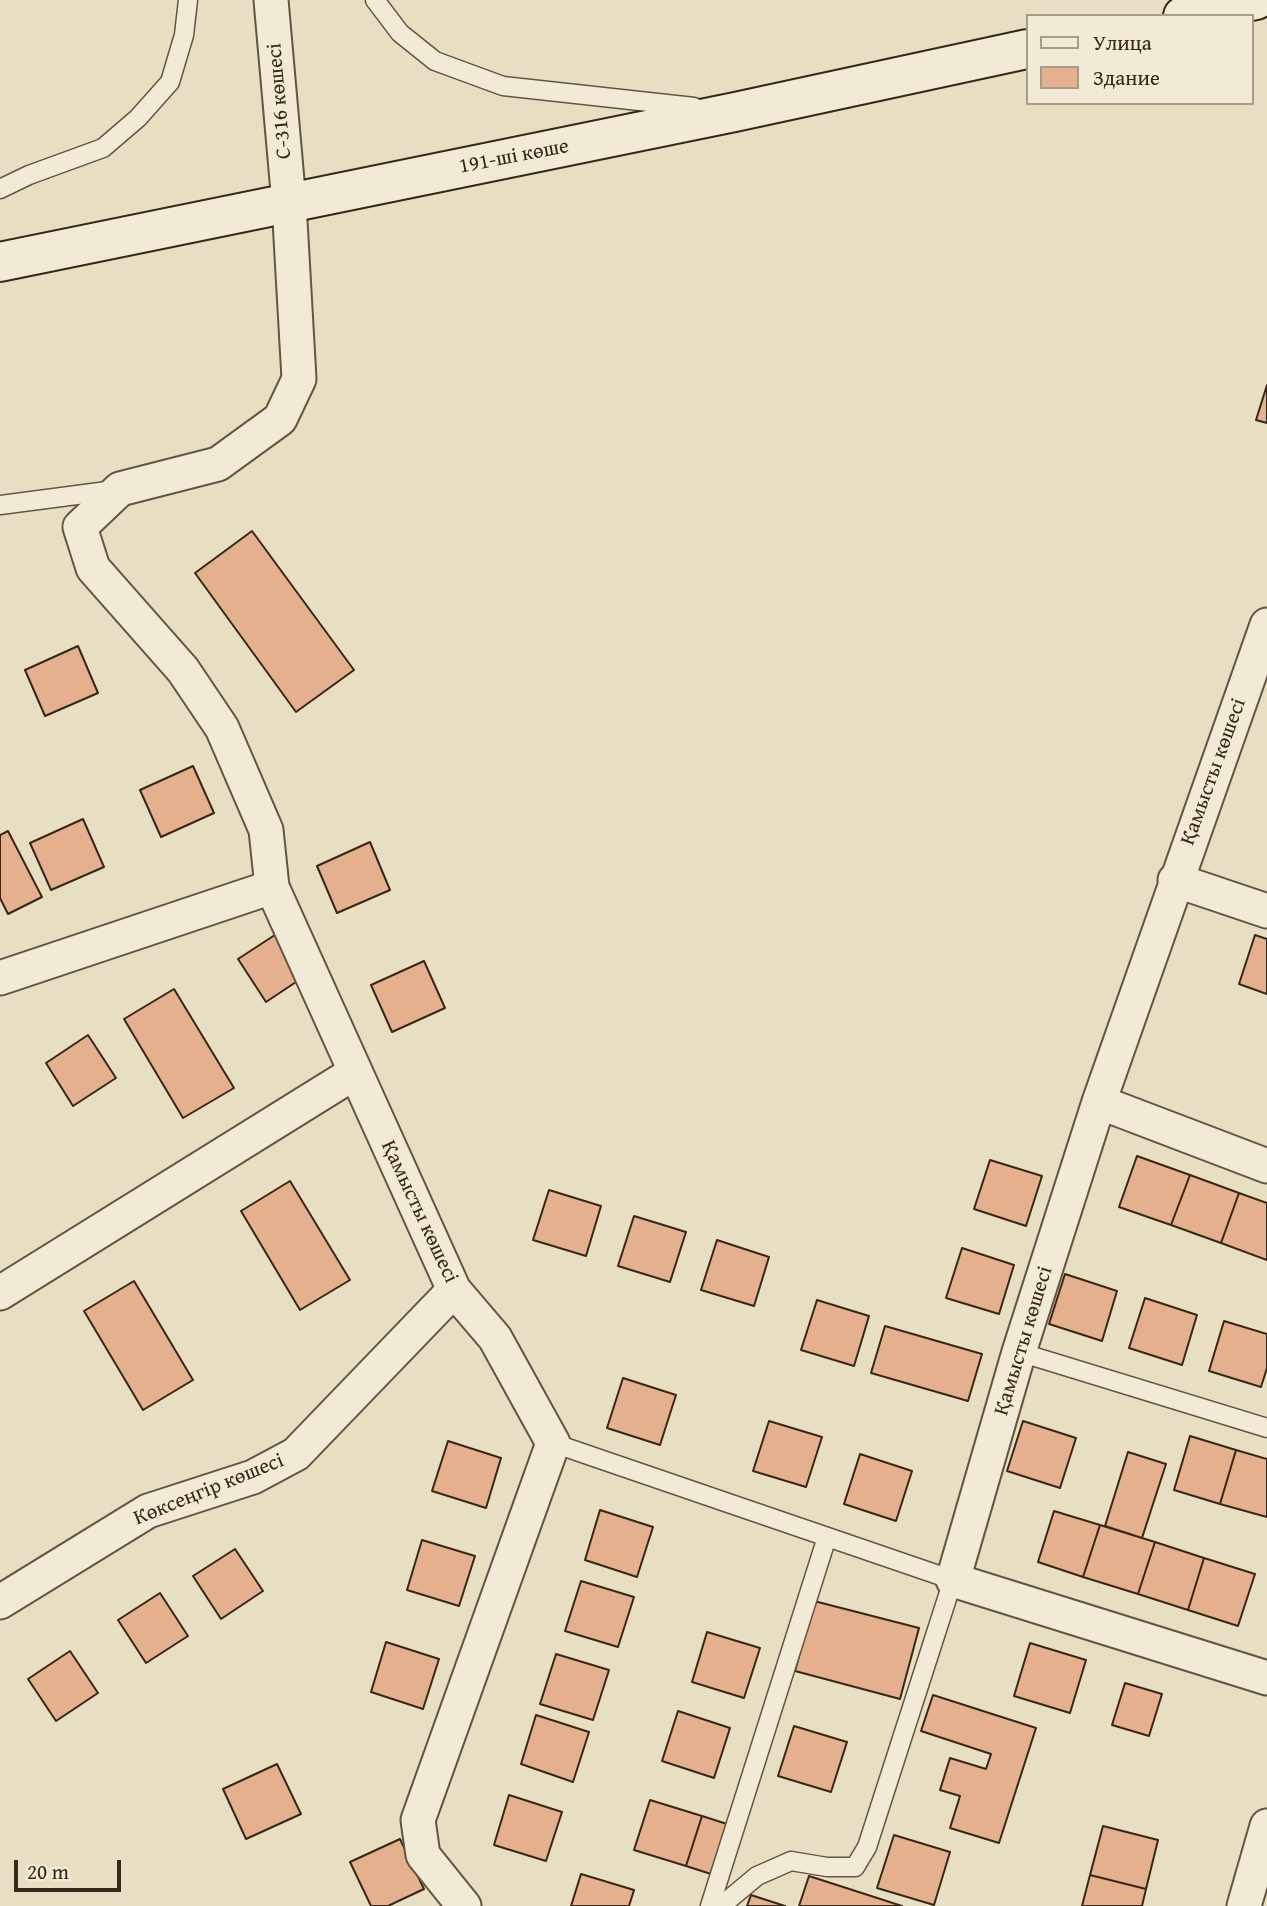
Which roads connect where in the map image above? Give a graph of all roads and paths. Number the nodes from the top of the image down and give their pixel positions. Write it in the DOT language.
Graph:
graph roads {
  1 [pos="188,0"];
  2 [pos="271,0"];
  3 [pos="375,0"];
  4 [pos="1256,0"];
  5 [pos="1192,14"];
  6 [pos="1026,49"];
  7 [pos="735,112"];
  8 [pos="0,189"];
  9 [pos="289,203"];
  10 [pos="0,262"];
  11 [pos="120,489"];
  12 [pos="0,505"];
  13 [pos="1267,625"];
  14 [pos="1175,880"];
  15 [pos="272,887"];
  16 [pos="1267,911"];
  17 [pos="0,978"];
  18 [pos="354,1073"];
  19 [pos="1099,1102"];
  20 [pos="1267,1166"];
  21 [pos="454,1290"];
  22 [pos="0,1293"];
  23 [pos="1019,1352"];
  24 [pos="1267,1428"];
  25 [pos="553,1443"];
  26 [pos="827,1537"];
  27 [pos="953,1580"];
  28 [pos="0,1602"];
  29 [pos="1267,1678"];
  30 [pos="1267,1826"];
  31 [pos="464,1906"];
  32 [pos="710,1906"];
  33 [pos="721,1906"];
  34 [pos="1244,1906"];
  1 -- 8 [label="lane"];
  2 -- 9 [label="street, С-316 көшесі"];
  3 -- 7 [label="lane"];
  4 -- 5 [label="main road"];
  6 -- 7 [label="main road, 191-ші көше"];
  7 -- 9 [label="main road, 191-ші көше"];
  9 -- 10 [label="main road, 191-ші көше"];
  9 -- 11 [label="street, С-316 көшесі"];
  11 -- 12 [label="lane"];
  11 -- 15 [label="street, Қамысты көшесі"];
  13 -- 14 [label="street, Қамысты көшесі"];
  14 -- 16 [label="street"];
  14 -- 19 [label="street, Қамысты көшесі"];
  15 -- 17 [label="street"];
  15 -- 18 [label="street, Қамысты көшесі"];
  18 -- 21 [label="street, Қамысты көшесі"];
  18 -- 22 [label="street"];
  19 -- 20 [label="street"];
  19 -- 23 [label="street, Қамысты көшесі"];
  21 -- 25 [label="street, Қамысты көшесі"];
  21 -- 28 [label="street, Көксеңгір көшесі"];
  23 -- 24 [label="lane"];
  23 -- 27 [label="street, Қамысты көшесі"];
  25 -- 26 [label="lane"];
  25 -- 31 [label="street"];
  26 -- 27 [label="lane"];
  26 -- 32 [label="lane"];
  27 -- 29 [label="street"];
  27 -- 33 [label="lane"];
  30 -- 34 [label="street"];
}
